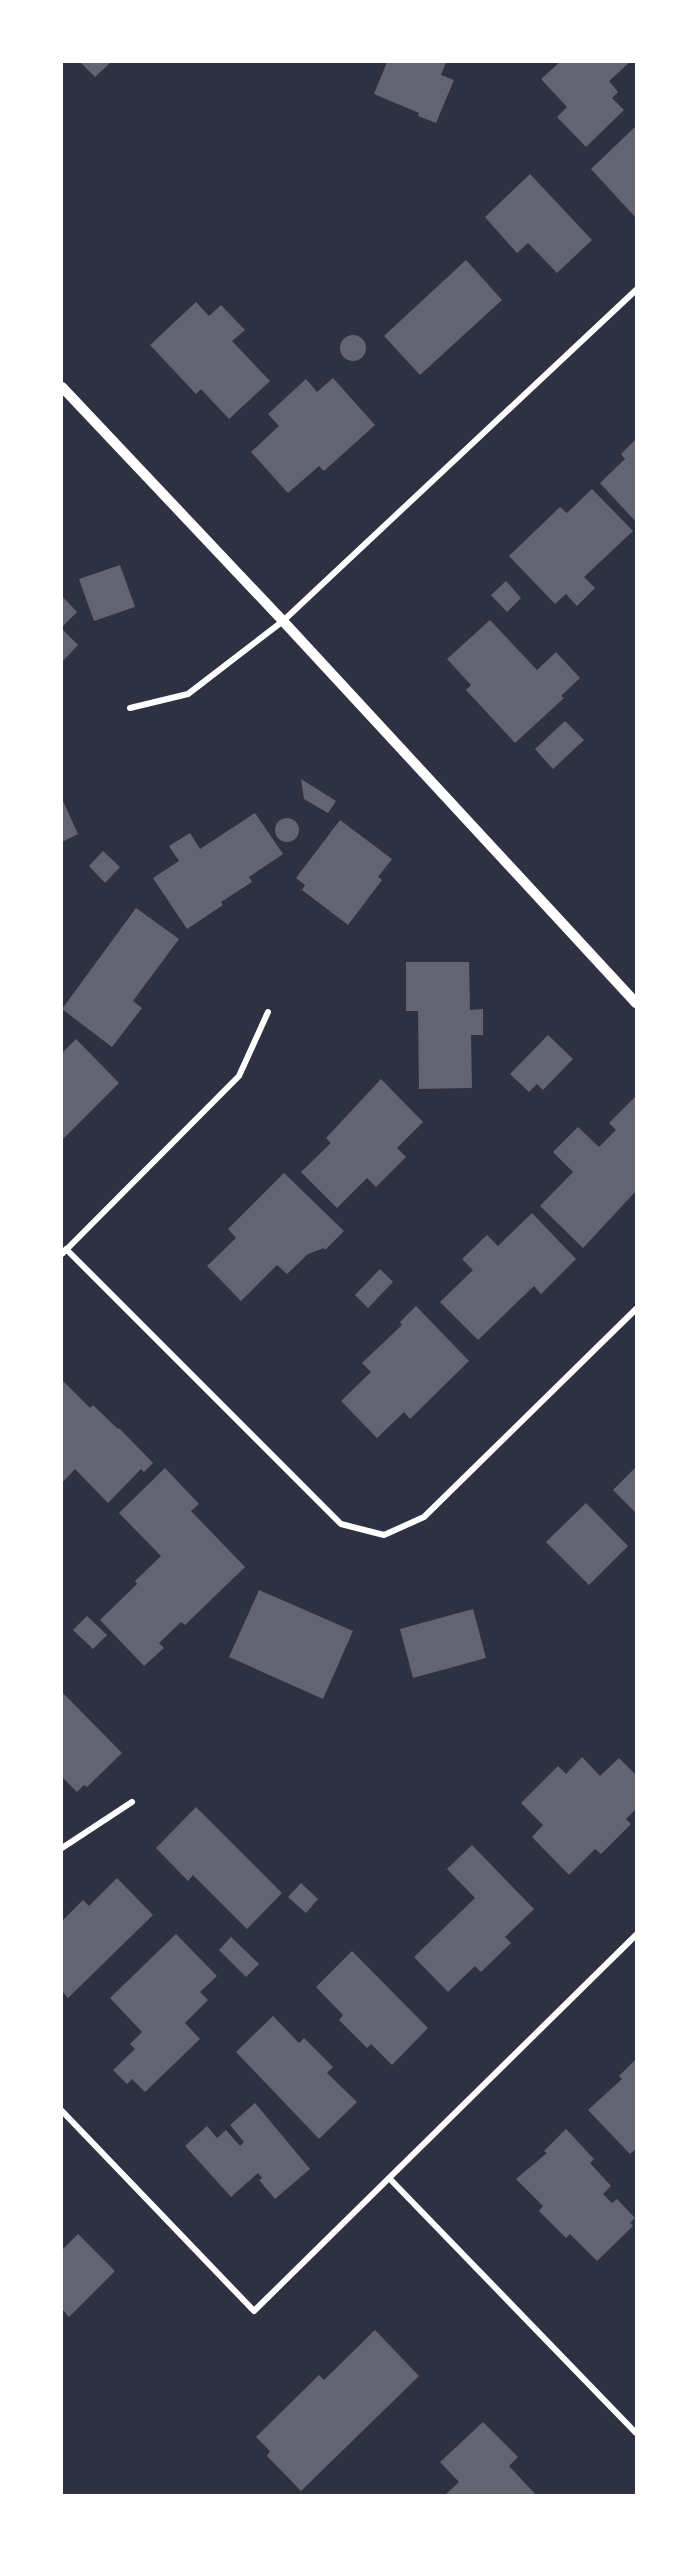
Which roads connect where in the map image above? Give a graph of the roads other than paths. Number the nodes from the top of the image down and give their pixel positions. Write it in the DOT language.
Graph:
graph roads {
  1 [pos="636,290"];
  2 [pos="62,387"];
  3 [pos="283,621"];
  4 [pos="130,708"];
  5 [pos="636,1003"];
  6 [pos="268,1012"];
  7 [pos="64,1252"];
  8 [pos="636,1310"];
  9 [pos="132,1802"];
  10 [pos="62,1848"];
  11 [pos="636,1935"];
  12 [pos="62,2111"];
  13 [pos="390,2179"];
  14 [pos="636,2433"];
  1 -- 3 [label="street"];
  2 -- 3 [label="street"];
  3 -- 4 [label="street"];
  3 -- 5 [label="street"];
  6 -- 7 [label="street"];
  7 -- 8 [label="street"];
  9 -- 10 [label="street"];
  11 -- 13 [label="street"];
  12 -- 13 [label="street"];
  13 -- 14 [label="street"];
}
